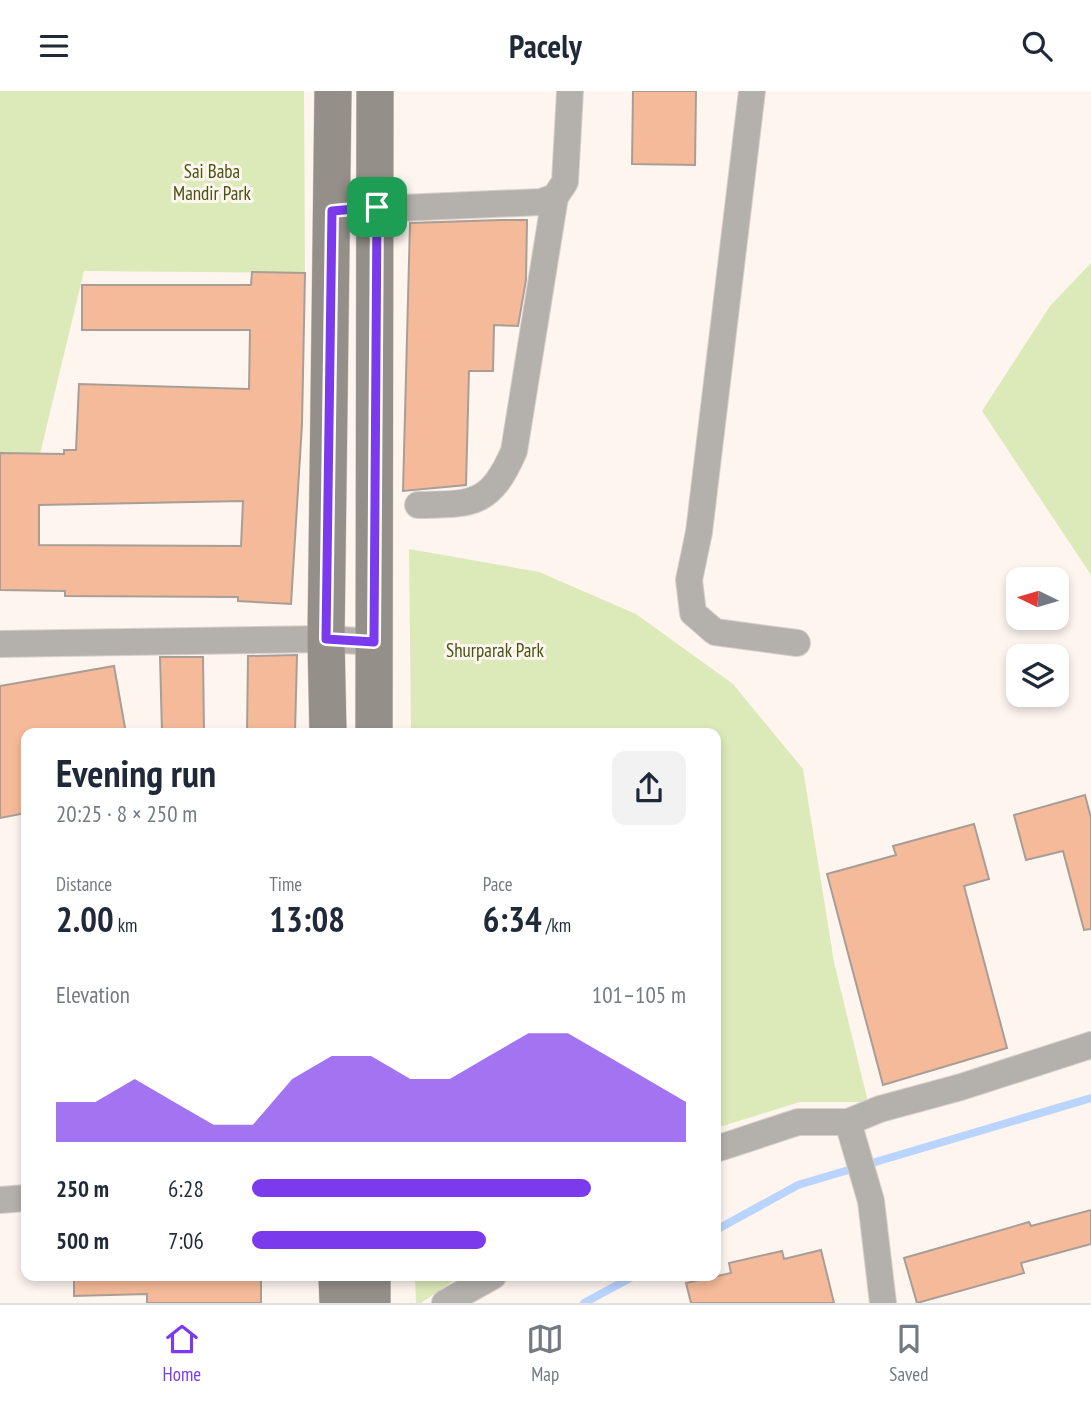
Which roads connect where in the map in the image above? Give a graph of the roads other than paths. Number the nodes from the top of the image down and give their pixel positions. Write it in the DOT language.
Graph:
graph roads {
  1 [pos="333,91"];
  2 [pos="375,91"];
  3 [pos="570,91"];
  4 [pos="752,91"];
  5 [pos="555,197"];
  6 [pos="377,207"];
  7 [pos="332,211"];
  8 [pos="418,505"];
  9 [pos="329,535"];
  10 [pos="375,535"];
  11 [pos="326,639"];
  12 [pos="374,642"];
  13 [pos="797,643"];
  14 [pos="0,644"];
  15 [pos="328,728"];
  16 [pos="374,728"];
  17 [pos="1091,1045"];
  18 [pos="850,1128"];
  19 [pos="721,1147"];
  20 [pos="21,1198"];
  21 [pos="0,1200"];
  22 [pos="337,1281"];
  23 [pos="372,1281"];
  24 [pos="484,1281"];
  25 [pos="338,1303"];
  26 [pos="372,1303"];
  27 [pos="445,1303"];
  28 [pos="883,1303"];
  1 -- 7 [label="main road"];
  2 -- 6 [label="main road"];
  3 -- 5 [label="street"];
  4 -- 13 [label="street"];
  5 -- 6 [label="street"];
  5 -- 8 [label="street"];
  6 -- 7 [label="street"];
  6 -- 10 [label="main road"];
  7 -- 9 [label="main road"];
  9 -- 10 [label="main road"];
  9 -- 11 [label="main road"];
  10 -- 12 [label="main road"];
  11 -- 12 [label="street"];
  11 -- 14 [label="street"];
  11 -- 15 [label="main road"];
  12 -- 16 [label="main road"];
  17 -- 18 [label="street"];
  18 -- 19 [label="street"];
  18 -- 28 [label="street"];
  20 -- 21 [label="street"];
  22 -- 25 [label="main road"];
  23 -- 26 [label="main road"];
  24 -- 27 [label="street"];
}
